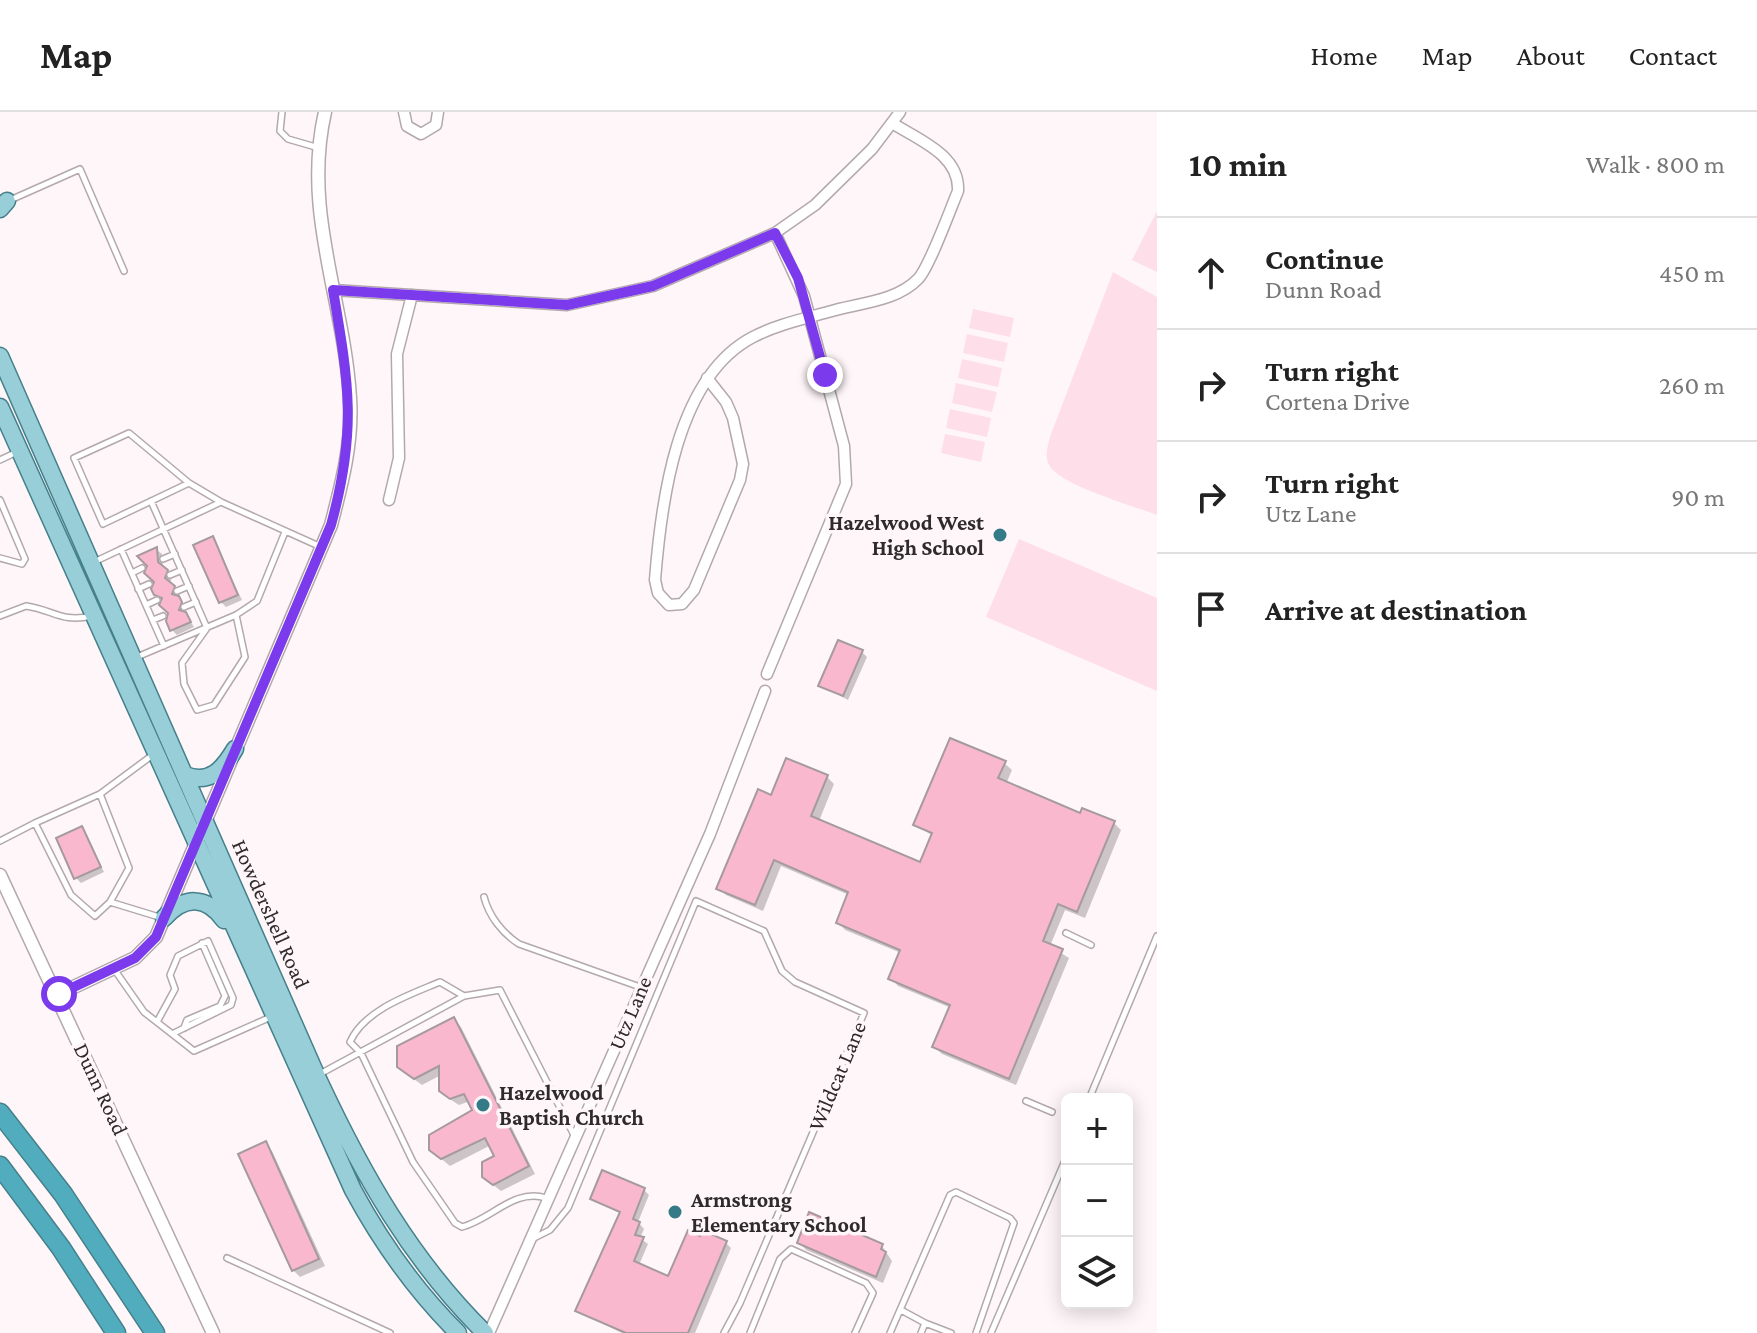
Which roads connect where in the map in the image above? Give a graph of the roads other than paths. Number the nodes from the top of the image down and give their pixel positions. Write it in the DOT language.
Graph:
graph roads {
  1 [pos="282,112"];
  2 [pos="325,112"];
  3 [pos="404,112"];
  4 [pos="438,112"];
  5 [pos="900,112"];
  6 [pos="892,123"];
  7 [pos="319,148"];
  8 [pos="2,204"];
  9 [pos="775,233"];
  10 [pos="124,271"];
  11 [pos="333,290"];
  12 [pos="412,295"];
  13 [pos="810,317"];
  14 [pos="0,356"];
  15 [pos="707,378"];
  16 [pos="0,407"];
  17 [pos="20,451"];
  18 [pos="0,460"];
  19 [pos="189,483"];
  20 [pos="0,500"];
  21 [pos="389,500"];
  22 [pos="151,501"];
  23 [pos="221,502"];
  24 [pos="164,529"];
  25 [pos="285,532"];
  26 [pos="322,548"];
  27 [pos="121,549"];
  28 [pos="175,554"];
  29 [pos="0,558"];
  30 [pos="163,559"];
  31 [pos="91,563"];
  32 [pos="142,568"];
  33 [pos="182,570"];
  34 [pos="132,573"];
  35 [pos="170,575"];
  36 [pos="149,584"];
  37 [pos="189,586"];
  38 [pos="138,589"];
  39 [pos="177,591"];
  40 [pos="157,600"];
  41 [pos="196,602"];
  42 [pos="146,605"];
  43 [pos="184,607"];
  44 [pos="236,615"];
  45 [pos="0,616"];
  46 [pos="93,616"];
  47 [pos="163,616"];
  48 [pos="153,620"];
  49 [pos="207,628"];
  50 [pos="164,646"];
  51 [pos="134,658"];
  52 [pos="767,674"];
  53 [pos="765,691"];
  54 [pos="235,749"];
  55 [pos="154,753"];
  56 [pos="185,775"];
  57 [pos="100,794"];
  58 [pos="205,820"];
  59 [pos="35,823"];
  60 [pos="0,841"];
  61 [pos="195,845"];
  62 [pos="0,875"];
  63 [pos="484,897"];
  64 [pos="110,902"];
  65 [pos="164,918"];
  66 [pos="1066,933"];
  67 [pos="235,935"];
  68 [pos="1157,936"];
  69 [pos="1091,945"];
  70 [pos="114,969"];
  71 [pos="641,987"];
  72 [pos="59,994"];
  73 [pos="464,996"];
  74 [pos="274,1016"];
  75 [pos="157,1022"];
  76 [pos="172,1034"];
  77 [pos="361,1053"];
  78 [pos="317,1075"];
  79 [pos="1092,1093"];
  80 [pos="1026,1101"];
  81 [pos="1052,1112"];
  82 [pos="0,1113"];
  83 [pos="575,1136"];
  84 [pos="1063,1165"];
  85 [pos="0,1166"];
  86 [pos="546,1198"];
  87 [pos="528,1239"];
  88 [pos="227,1258"];
  89 [pos="901,1308"];
  90 [pos="925,1323"];
  91 [pos="116,1333"];
  92 [pos="155,1333"];
  93 [pos="213,1333"];
  94 [pos="390,1333"];
  95 [pos="458,1333"];
  96 [pos="487,1333"];
  97 [pos="724,1333"];
  98 [pos="750,1333"];
  99 [pos="855,1333"];
  100 [pos="890,1333"];
  101 [pos="921,1333"];
  102 [pos="951,1333"];
  103 [pos="976,1333"];
  104 [pos="991,1333"];
  1 -- 7 [label="lane"];
  2 -- 7 [label="street"];
  3 -- 4 [label="street"];
  5 -- 6 [label="street"];
  6 -- 9 [label="street"];
  6 -- 13 [label="street"];
  7 -- 11 [label="street"];
  8 -- 10 [label="lane"];
  9 -- 12 [label="street"];
  9 -- 13 [label="street"];
  11 -- 12 [label="street"];
  11 -- 26 [label="street"];
  12 -- 21 [label="street"];
  13 -- 15 [label="street"];
  13 -- 52 [label="street"];
  14 -- 31 [label="main road, Howdershell Road"];
  15 -- 15 [label="street"];
  16 -- 17 [label="main road, Howdershell Road"];
  17 -- 18 [label="lane"];
  17 -- 46 [label="main road, Howdershell Road"];
  19 -- 22 [label="lane"];
  19 -- 22 [label="lane"];
  19 -- 23 [label="lane"];
  20 -- 29 [label="lane"];
  22 -- 24 [label="lane"];
  23 -- 24 [label="lane"];
  23 -- 25 [label="lane"];
  24 -- 27 [label="lane"];
  24 -- 28 [label="lane"];
  25 -- 26 [label="lane"];
  25 -- 44 [label="lane"];
  26 -- 54 [label="street"];
  27 -- 31 [label="lane"];
  27 -- 34 [label="lane"];
  28 -- 30 [label="lane"];
  28 -- 33 [label="lane"];
  31 -- 51 [label="main road, Howdershell Road"];
  32 -- 34 [label="lane"];
  33 -- 35 [label="lane"];
  33 -- 37 [label="lane"];
  34 -- 38 [label="lane"];
  36 -- 38 [label="lane"];
  37 -- 39 [label="lane"];
  37 -- 41 [label="lane"];
  38 -- 42 [label="lane"];
  40 -- 42 [label="lane"];
  41 -- 43 [label="lane"];
  41 -- 49 [label="lane"];
  42 -- 48 [label="lane"];
  44 -- 49 [label="lane"];
  44 -- 49 [label="lane"];
  45 -- 46 [label="lane"];
  46 -- 55 [label="main road, Howdershell Road"];
  47 -- 48 [label="lane"];
  48 -- 50 [label="lane"];
  49 -- 50 [label="lane"];
  50 -- 51 [label="lane"];
  51 -- 56 [label="main road, Howdershell Road"];
  53 -- 71 [label="street, Utz Lane"];
  54 -- 56 [label="main road"];
  54 -- 58 [label="street"];
  55 -- 57 [label="lane"];
  55 -- 61 [label="main road, Howdershell Road"];
  56 -- 58 [label="main road, Howdershell Road"];
  57 -- 59 [label="lane"];
  57 -- 64 [label="lane"];
  58 -- 61 [label="street"];
  58 -- 78 [label="main road, Howdershell Road"];
  59 -- 60 [label="lane"];
  59 -- 64 [label="lane"];
  61 -- 65 [label="street"];
  61 -- 67 [label="main road, Howdershell Road"];
  62 -- 72 [label="street, Dunn Road"];
  63 -- 71 [label="lane"];
  64 -- 65 [label="lane"];
  65 -- 67 [label="main road"];
  65 -- 70 [label="street"];
  66 -- 69 [label="lane"];
  67 -- 74 [label="main road, Howdershell Road"];
  68 -- 79 [label="lane"];
  70 -- 72 [label="street"];
  70 -- 75 [label="lane"];
  71 -- 83 [label="street, Utz Lane"];
  72 -- 93 [label="street, Dunn Road"];
  73 -- 77 [label="lane"];
  73 -- 77 [label="lane"];
  73 -- 83 [label="lane"];
  74 -- 76 [label="lane"];
  74 -- 95 [label="main road, Howdershell Road"];
  75 -- 76 [label="lane"];
  75 -- 76 [label="lane"];
  77 -- 78 [label="lane"];
  77 -- 86 [label="lane"];
  78 -- 96 [label="main road, Howdershell Road"];
  80 -- 81 [label="lane"];
  82 -- 92 [label="highway"];
  83 -- 86 [label="street, Utz Lane"];
  84 -- 104 [label="lane"];
  85 -- 91 [label="highway"];
  86 -- 87 [label="street, Utz Lane"];
  87 -- 96 [label="street, Utz Lane"];
  87 -- 97 [label="lane, Wildcat Lane"];
  88 -- 94 [label="lane"];
  89 -- 90 [label="lane"];
  89 -- 100 [label="lane"];
  89 -- 103 [label="lane"];
  90 -- 101 [label="lane"];
  90 -- 102 [label="lane"];
  98 -- 99 [label="lane"];
}
